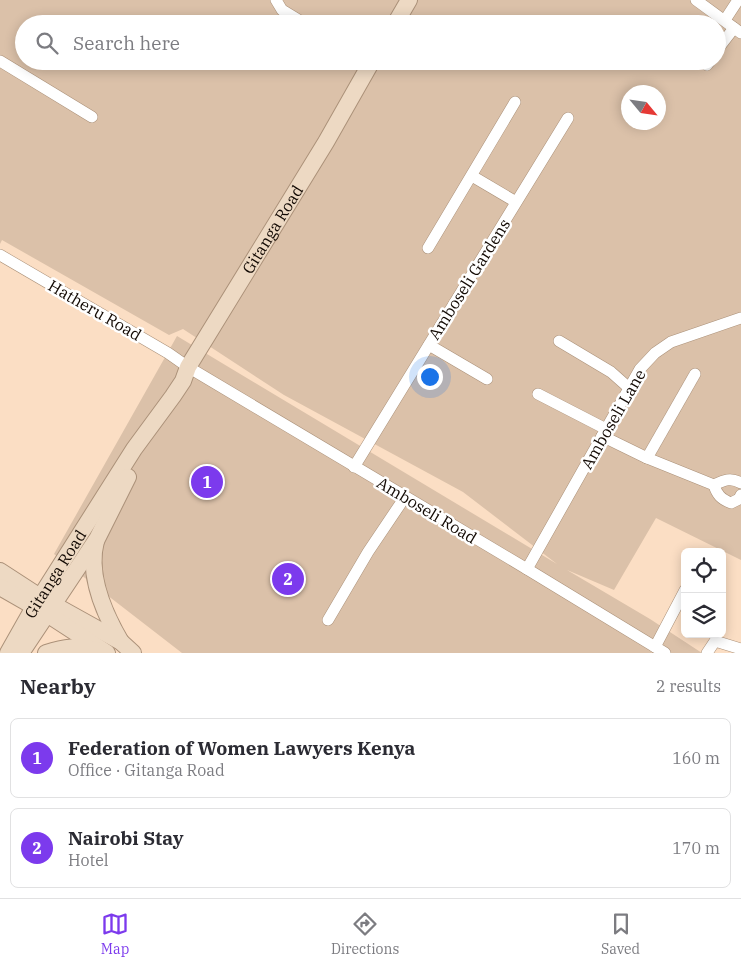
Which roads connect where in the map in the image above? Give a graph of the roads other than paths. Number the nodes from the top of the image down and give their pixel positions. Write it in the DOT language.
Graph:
graph roads {
  1 [pos="276,0"];
  2 [pos="410,0"];
  3 [pos="696,0"];
  4 [pos="738,0"];
  5 [pos="290,15"];
  6 [pos="401,15"];
  7 [pos="717,15"];
  8 [pos="733,27"];
  9 [pos="0,61"];
  10 [pos="366,70"];
  11 [pos="515,102"];
  12 [pos="92,117"];
  13 [pos="568,118"];
  14 [pos="472,176"];
  15 [pos="516,202"];
  16 [pos="428,248"];
  17 [pos="0,255"];
  18 [pos="741,318"];
  19 [pos="559,341"];
  20 [pos="428,345"];
  21 [pos="188,367"];
  22 [pos="695,374"];
  23 [pos="488,379"];
  24 [pos="629,388"];
  25 [pos="538,394"];
  26 [pos="173,396"];
  27 [pos="604,433"];
  28 [pos="647,458"];
  29 [pos="354,466"];
  30 [pos="741,483"];
  31 [pos="714,484"];
  32 [pos="741,495"];
  33 [pos="405,497"];
  34 [pos="96,539"];
  35 [pos="527,569"];
  36 [pos="0,571"];
  37 [pos="0,587"];
  38 [pos="684,593"];
  39 [pos="44,605"];
  40 [pos="328,620"];
  41 [pos="121,642"];
  42 [pos="741,649"];
  43 [pos="660,650"];
  44 [pos="8,653"];
  45 [pos="21,653"];
  46 [pos="46,653"];
  47 [pos="106,653"];
  48 [pos="133,653"];
  49 [pos="707,653"];
  1 -- 5 [label="street"];
  2 -- 6 [label="main road"];
  3 -- 7 [label="street"];
  4 -- 8 [label="street"];
  9 -- 12 [label="street"];
  10 -- 21 [label="main road, Gitanga Road"];
  11 -- 14 [label="street"];
  13 -- 15 [label="street, Amboseli Gardens"];
  14 -- 15 [label="street"];
  14 -- 16 [label="street"];
  15 -- 20 [label="street, Amboseli Gardens"];
  17 -- 21 [label="street, Hatheru Road"];
  18 -- 24 [label="street, Amboseli Lane"];
  19 -- 24 [label="street"];
  20 -- 23 [label="street"];
  20 -- 29 [label="street, Amboseli Gardens"];
  21 -- 26 [label="main road, Gitanga Road"];
  21 -- 29 [label="street, Amboseli Road"];
  22 -- 28 [label="street"];
  24 -- 27 [label="street, Amboseli Lane"];
  25 -- 27 [label="street"];
  26 -- 34 [label="main road, Gitanga Road"];
  26 -- 39 [label="main road, Gitanga Road"];
  27 -- 28 [label="street"];
  27 -- 35 [label="street, Amboseli Lane"];
  28 -- 31 [label="street"];
  29 -- 33 [label="street, Amboseli Road"];
  30 -- 31 [label="street"];
  31 -- 32 [label="street"];
  33 -- 35 [label="street, Amboseli Road"];
  33 -- 40 [label="street"];
  34 -- 39 [label="main road, Gitanga Road"];
  34 -- 41 [label="main road"];
  35 -- 43 [label="street, Amboseli Road"];
  36 -- 39 [label="main road"];
  37 -- 39 [label="main road"];
  38 -- 43 [label="street"];
  39 -- 41 [label="main road"];
  39 -- 44 [label="main road, Gitanga Road"];
  39 -- 45 [label="main road, Gitanga Road"];
  39 -- 47 [label="main road"];
  41 -- 48 [label="main road"];
  42 -- 49 [label="street"];
  46 -- 47 [label="main road"];
}
